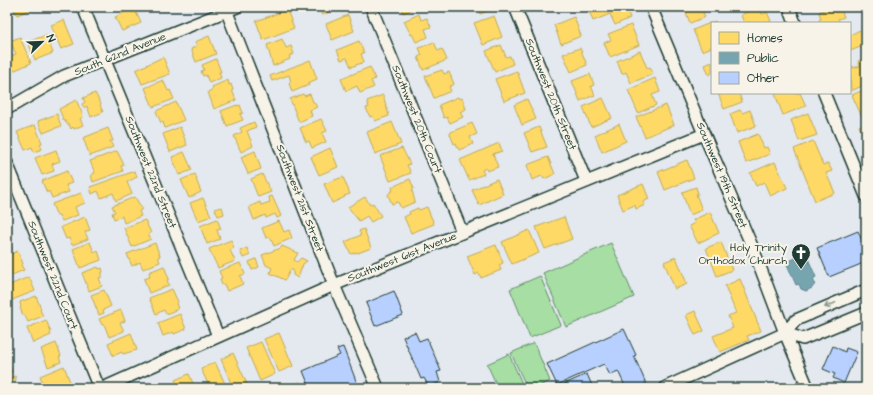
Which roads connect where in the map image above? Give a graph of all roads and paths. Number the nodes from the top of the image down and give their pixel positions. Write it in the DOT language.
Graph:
graph roads {
  1 [pos="83,7"];
  2 [pos="371,7"];
  3 [pos="515,7"];
  4 [pos="652,7"];
  5 [pos="789,7"];
  6 [pos="230,8"];
  7 [pos="796,22"];
  8 [pos="105,59"];
  9 [pos="824,94"];
  10 [pos="7,109"];
  11 [pos="704,134"];
  12 [pos="7,163"];
  13 [pos="586,181"];
  14 [pos="866,196"];
  15 [pos="462,232"];
  16 [pos="334,285"];
  17 [pos="866,290"];
  18 [pos="866,313"];
  19 [pos="785,333"];
  20 [pos="218,336"];
  21 [pos="99,388"];
  22 [pos="103,388"];
  23 [pos="378,388"];
  24 [pos="666,388"];
  25 [pos="808,388"];
  1 -- 8 [label="street, Southwest 22nd Street"];
  2 -- 15 [label="street, Southwest 20th Court"];
  3 -- 13 [label="street, Southwest 20th Street"];
  4 -- 11 [label="street, Southwest 19th Street"];
  5 -- 7 [label="street"];
  6 -- 8 [label="street, South 62nd Avenue"];
  6 -- 16 [label="street, Southwest 21st Street"];
  8 -- 10 [label="street, South 62nd Avenue"];
  8 -- 20 [label="street, Southwest 22nd Street"];
  9 -- 14 [label="street"];
  11 -- 13 [label="street, Southwest 61st Avenue"];
  11 -- 19 [label="street, Southwest 19th Street"];
  12 -- 21 [label="street, Southwest 22nd Court"];
  13 -- 15 [label="street, Southwest 61st Avenue"];
  15 -- 16 [label="street, Southwest 61st Avenue"];
  16 -- 20 [label="street, Southwest 61st Avenue"];
  16 -- 23 [label="street, Southwest 21st Street"];
  17 -- 19 [label="street, one-way"];
  18 -- 19 [label="street"];
  19 -- 24 [label="street"];
  19 -- 25 [label="street, Southwest 19th Street"];
  20 -- 22 [label="street, Southwest 61st Avenue"];
}
